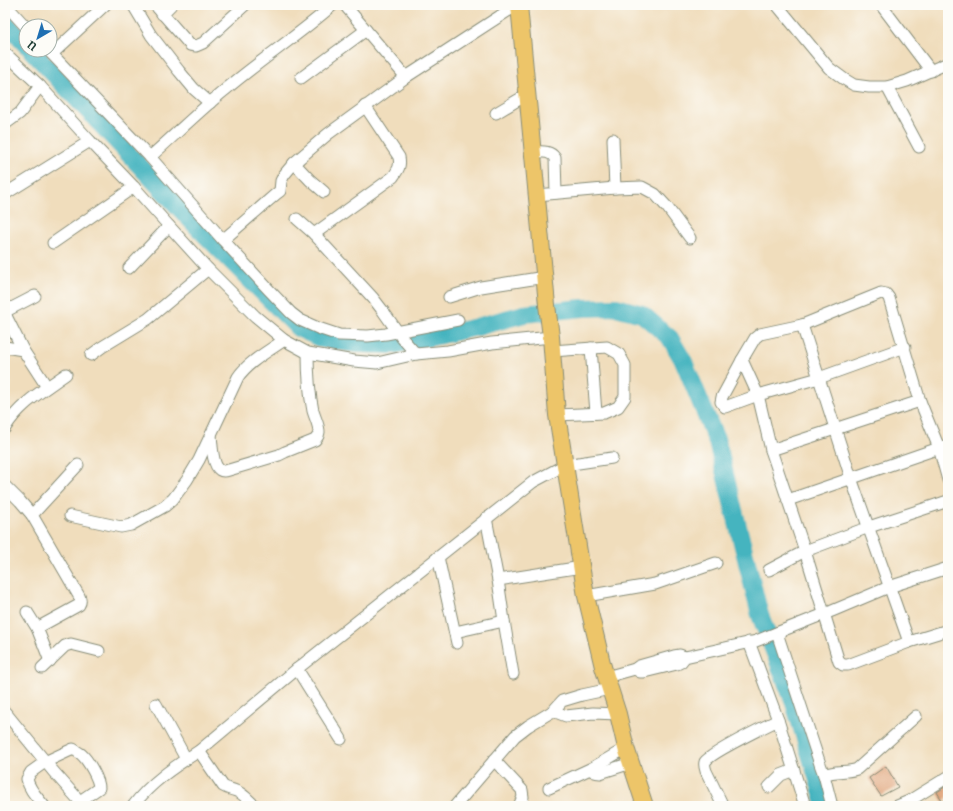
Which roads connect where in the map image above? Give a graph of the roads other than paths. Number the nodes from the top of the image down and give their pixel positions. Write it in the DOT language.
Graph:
graph roads {
  1 [pos="6,5"];
  2 [pos="105,5"];
  3 [pos="133,5"];
  4 [pos="154,5"];
  5 [pos="171,5"];
  6 [pos="245,5"];
  7 [pos="333,5"];
  8 [pos="345,5"];
  9 [pos="518,5"];
  10 [pos="777,5"];
  11 [pos="880,5"];
  12 [pos="162,14"];
  13 [pos="18,18"];
  14 [pos="366,30"];
  15 [pos="58,45"];
  16 [pos="5,53"];
  17 [pos="56,58"];
  18 [pos="948,63"];
  19 [pos="931,71"];
  20 [pos="406,77"];
  21 [pos="301,78"];
  22 [pos="40,86"];
  23 [pos="887,87"];
  24 [pos="528,94"];
  25 [pos="210,103"];
  26 [pos="365,106"];
  27 [pos="496,113"];
  28 [pos="5,124"];
  29 [pos="613,139"];
  30 [pos="90,141"];
  31 [pos="919,147"];
  32 [pos="533,152"];
  33 [pos="150,157"];
  34 [pos="294,163"];
  35 [pos="134,187"];
  36 [pos="615,188"];
  37 [pos="324,192"];
  38 [pos="556,193"];
  39 [pos="5,194"];
  40 [pos="537,195"];
  41 [pos="297,219"];
  42 [pos="169,226"];
  43 [pos="314,234"];
  44 [pos="690,238"];
  45 [pos="223,240"];
  46 [pos="52,244"];
  47 [pos="129,268"];
  48 [pos="208,269"];
  49 [pos="545,277"];
  50 [pos="35,296"];
  51 [pos="449,297"];
  52 [pos="458,320"];
  53 [pos="802,325"];
  54 [pos="399,335"];
  55 [pos="284,340"];
  56 [pos="551,340"];
  57 [pos="905,347"];
  58 [pos="5,348"];
  59 [pos="591,348"];
  60 [pos="23,350"];
  61 [pos="414,352"];
  62 [pos="308,353"];
  63 [pos="91,355"];
  64 [pos="742,360"];
  65 [pos="66,374"];
  66 [pos="819,378"];
  67 [pos="47,387"];
  68 [pos="758,396"];
  69 [pos="920,401"];
  70 [pos="596,413"];
  71 [pos="557,415"];
  72 [pos="5,428"];
  73 [pos="835,428"];
  74 [pos="211,434"];
  75 [pos="944,446"];
  76 [pos="771,450"];
  77 [pos="612,458"];
  78 [pos="78,465"];
  79 [pos="565,465"];
  80 [pos="851,478"];
  81 [pos="948,480"];
  82 [pos="5,486"];
  83 [pos="788,500"];
  84 [pos="948,501"];
  85 [pos="32,515"];
  86 [pos="70,516"];
  87 [pos="486,518"];
  88 [pos="869,527"];
  89 [pos="805,551"];
  90 [pos="438,557"];
  91 [pos="716,563"];
  92 [pos="582,567"];
  93 [pos="948,568"];
  94 [pos="769,570"];
  95 [pos="498,580"];
  96 [pos="889,587"];
  97 [pos="586,596"];
  98 [pos="28,612"];
  99 [pos="824,614"];
  100 [pos="504,621"];
  101 [pos="37,628"];
  102 [pos="948,630"];
  103 [pos="773,635"];
  104 [pos="753,641"];
  105 [pos="909,642"];
  106 [pos="99,651"];
  107 [pos="297,669"];
  108 [pos="513,674"];
  109 [pos="608,683"];
  110 [pos="156,704"];
  111 [pos="553,711"];
  112 [pos="5,712"];
  113 [pos="618,714"];
  114 [pos="916,716"];
  115 [pos="778,720"];
  116 [pos="341,739"];
  117 [pos="626,748"];
  118 [pos="199,751"];
  119 [pos="186,759"];
  120 [pos="494,760"];
  121 [pos="45,762"];
  122 [pos="631,763"];
  123 [pos="591,769"];
  124 [pos="794,770"];
  125 [pos="824,775"];
  126 [pos="948,777"];
  127 [pos="769,787"];
  128 [pos="549,788"];
  129 [pos="82,803"];
  130 [pos="137,805"];
  131 [pos="44,806"];
  132 [pos="255,806"];
  133 [pos="456,806"];
  134 [pos="519,806"];
  135 [pos="645,806"];
  136 [pos="723,806"];
  137 [pos="805,806"];
  138 [pos="832,806"];
  139 [pos="897,806"];
  1 -- 13 [label="street"];
  2 -- 15 [label="street"];
  3 -- 25 [label="street"];
  4 -- 12 [label="street"];
  5 -- 12 [label="street"];
  6 -- 12 [label="street"];
  7 -- 25 [label="street"];
  8 -- 14 [label="street"];
  9 -- 20 [label="street"];
  9 -- 24 [label="highway"];
  10 -- 23 [label="street"];
  11 -- 19 [label="street"];
  14 -- 20 [label="street"];
  14 -- 21 [label="street"];
  16 -- 22 [label="street"];
  17 -- 33 [label="street"];
  18 -- 19 [label="street"];
  19 -- 23 [label="street"];
  20 -- 26 [label="street"];
  22 -- 28 [label="street"];
  22 -- 30 [label="street"];
  23 -- 31 [label="street"];
  24 -- 27 [label="street"];
  24 -- 32 [label="highway"];
  25 -- 33 [label="street"];
  26 -- 34 [label="street"];
  26 -- 43 [label="street"];
  29 -- 36 [label="street"];
  30 -- 35 [label="street"];
  30 -- 39 [label="street"];
  32 -- 38 [label="street"];
  32 -- 40 [label="highway"];
  33 -- 45 [label="street"];
  34 -- 37 [label="street"];
  34 -- 45 [label="street"];
  35 -- 42 [label="street"];
  35 -- 46 [label="street"];
  36 -- 38 [label="street"];
  36 -- 44 [label="street"];
  38 -- 40 [label="street"];
  40 -- 49 [label="highway"];
  41 -- 43 [label="street"];
  42 -- 47 [label="street"];
  42 -- 48 [label="street"];
  43 -- 54 [label="street"];
  45 -- 54 [label="street"];
  48 -- 55 [label="street"];
  48 -- 63 [label="street"];
  49 -- 51 [label="street"];
  49 -- 56 [label="highway"];
  50 -- 60 [label="street"];
  52 -- 54 [label="street"];
  53 -- 57 [label="street"];
  53 -- 64 [label="street"];
  53 -- 66 [label="street"];
  54 -- 61 [label="street"];
  55 -- 62 [label="street"];
  55 -- 74 [label="street"];
  56 -- 59 [label="street"];
  56 -- 61 [label="street"];
  56 -- 71 [label="highway"];
  57 -- 66 [label="street"];
  57 -- 69 [label="street"];
  58 -- 60 [label="street"];
  59 -- 70 [label="street"];
  59 -- 70 [label="street"];
  60 -- 67 [label="street"];
  61 -- 62 [label="street"];
  62 -- 74 [label="street"];
  64 -- 68 [label="street"];
  64 -- 68 [label="street"];
  65 -- 67 [label="street"];
  66 -- 68 [label="street"];
  66 -- 73 [label="street"];
  67 -- 72 [label="street"];
  68 -- 76 [label="street"];
  69 -- 73 [label="street"];
  69 -- 75 [label="street"];
  70 -- 71 [label="street"];
  71 -- 79 [label="highway"];
  73 -- 76 [label="street"];
  73 -- 80 [label="street"];
  74 -- 86 [label="street"];
  75 -- 80 [label="street"];
  75 -- 81 [label="street"];
  76 -- 83 [label="street"];
  77 -- 79 [label="street"];
  78 -- 85 [label="street"];
  79 -- 87 [label="street"];
  79 -- 92 [label="highway"];
  80 -- 83 [label="street"];
  80 -- 88 [label="street"];
  82 -- 85 [label="street"];
  83 -- 89 [label="street"];
  84 -- 88 [label="street"];
  85 -- 101 [label="street"];
  87 -- 90 [label="street"];
  87 -- 95 [label="street"];
  88 -- 89 [label="street"];
  88 -- 96 [label="street"];
  89 -- 94 [label="street"];
  89 -- 99 [label="street"];
  90 -- 100 [label="street"];
  90 -- 107 [label="street"];
  91 -- 97 [label="street"];
  92 -- 95 [label="street"];
  92 -- 97 [label="highway"];
  93 -- 96 [label="street"];
  95 -- 100 [label="street"];
  96 -- 99 [label="street"];
  96 -- 105 [label="street"];
  97 -- 109 [label="highway"];
  98 -- 101 [label="street"];
  99 -- 103 [label="street"];
  99 -- 105 [label="street"];
  100 -- 108 [label="street"];
  101 -- 106 [label="street"];
  102 -- 105 [label="street"];
  103 -- 104 [label="street"];
  103 -- 125 [label="street"];
  104 -- 109 [label="street"];
  104 -- 115 [label="street"];
  107 -- 116 [label="street"];
  107 -- 118 [label="street"];
  109 -- 111 [label="street"];
  109 -- 113 [label="highway"];
  110 -- 119 [label="street"];
  111 -- 113 [label="street"];
  111 -- 120 [label="street"];
  112 -- 121 [label="street"];
  113 -- 117 [label="highway"];
  114 -- 125 [label="street"];
  115 -- 124 [label="street"];
  115 -- 136 [label="street"];
  117 -- 122 [label="highway"];
  117 -- 123 [label="street"];
  118 -- 119 [label="street"];
  118 -- 132 [label="street"];
  119 -- 130 [label="street"];
  120 -- 133 [label="street"];
  120 -- 134 [label="street"];
  121 -- 129 [label="street"];
  121 -- 129 [label="street"];
  121 -- 131 [label="street"];
  122 -- 123 [label="street"];
  122 -- 135 [label="highway"];
  123 -- 128 [label="street"];
  124 -- 127 [label="street"];
  124 -- 137 [label="street"];
  125 -- 138 [label="street"];
  126 -- 139 [label="street"];
}
